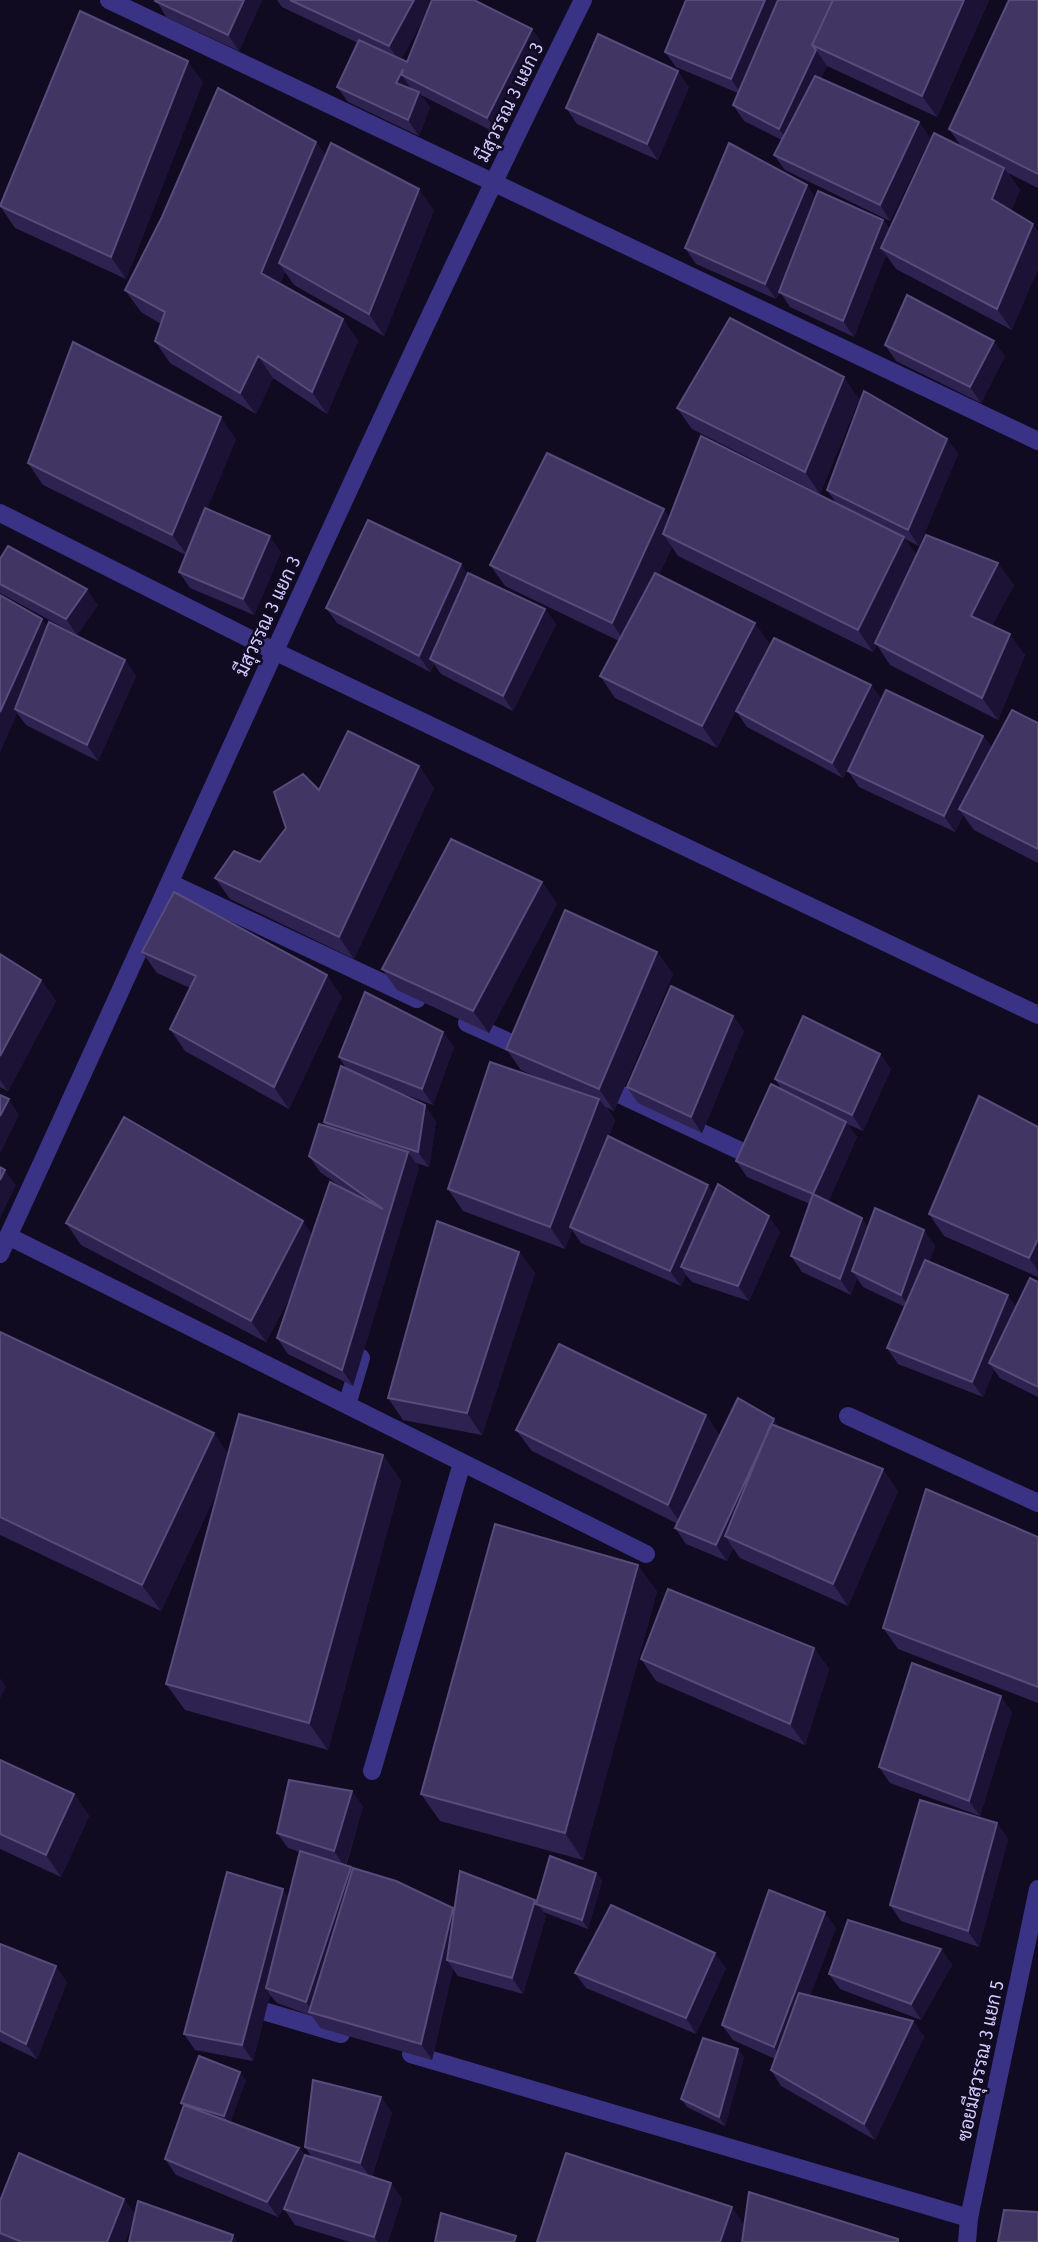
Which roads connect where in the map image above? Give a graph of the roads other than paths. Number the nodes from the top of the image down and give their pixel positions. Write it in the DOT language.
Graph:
graph roads {
  1 [pos="109,0"];
  2 [pos="583,0"];
  3 [pos="493,182"];
  4 [pos="1038,442"];
  5 [pos="0,513"];
  6 [pos="274,651"];
  7 [pos="170,883"];
  8 [pos="432,1006"];
  9 [pos="1038,1015"];
  10 [pos="454,1017"];
  11 [pos="551,1062"];
  12 [pos="588,1079"];
  13 [pos="775,1167"];
  14 [pos="8,1236"];
  15 [pos="0,1254"];
  16 [pos="365,1346"];
  17 [pos="347,1405"];
  18 [pos="848,1416"];
  19 [pos="462,1463"];
  20 [pos="1038,1503"];
  21 [pos="646,1554"];
  22 [pos="372,1771"];
  23 [pos="1038,1889"];
  24 [pos="223,1999"];
  25 [pos="356,2038"];
  26 [pos="394,2049"];
  27 [pos="969,2218"];
  28 [pos="967,2242"];
  1 -- 3 [label="street"];
  2 -- 3 [label="street, มีสุวรรณ 3 แยก 3"];
  3 -- 4 [label="street"];
  3 -- 6 [label="street, มีสุวรรณ 3 แยก 3"];
  5 -- 6 [label="street"];
  6 -- 7 [label="street, มีสุวรรณ 3 แยก 3"];
  6 -- 9 [label="street"];
  7 -- 8 [label="street"];
  7 -- 14 [label="street, มีสุวรรณ 3 แยก 3"];
  10 -- 11 [label="street"];
  12 -- 13 [label="street"];
  14 -- 15 [label="street, มีสุวรรณ 3 แยก 3"];
  14 -- 17 [label="street"];
  16 -- 17 [label="street"];
  17 -- 19 [label="street"];
  18 -- 20 [label="street"];
  19 -- 21 [label="street"];
  19 -- 22 [label="street"];
  23 -- 27 [label="street, ซอยมีสุวรรณ 3 แยก 5"];
  24 -- 25 [label="street"];
  26 -- 27 [label="street"];
  27 -- 28 [label="street, ซอยมีสุวรรณ 3 แยก 5"];
}
